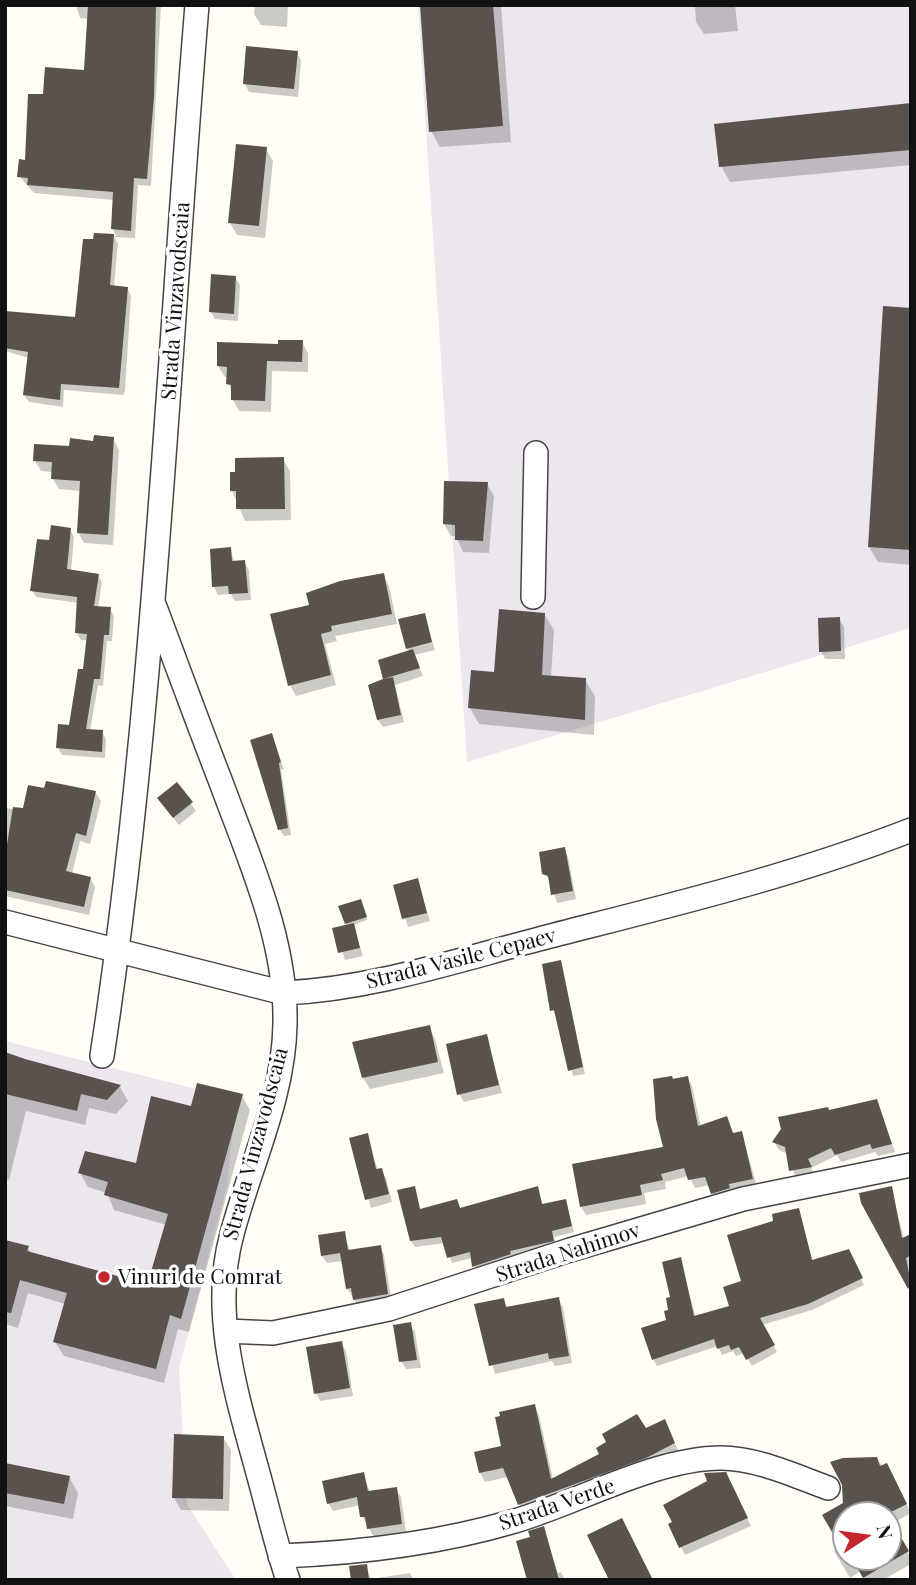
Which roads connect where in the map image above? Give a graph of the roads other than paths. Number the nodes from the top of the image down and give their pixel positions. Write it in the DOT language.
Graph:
graph roads {
  1 [pos="197,5"];
  2 [pos="537,453"];
  3 [pos="152,597"];
  4 [pos="533,597"];
  5 [pos="911,830"];
  6 [pos="5,922"];
  7 [pos="118,948"];
  8 [pos="284,993"];
  9 [pos="102,1056"];
  10 [pos="911,1165"];
  11 [pos="226,1331"];
  12 [pos="828,1488"];
  13 [pos="280,1556"];
  14 [pos="288,1580"];
  1 -- 3 [label="street, Strada Vinzavodscaia"];
  2 -- 4 [label="street"];
  3 -- 7 [label="street, Strada Vinzavodscaia"];
  3 -- 8 [label="street, Strada Vinzavodscaia"];
  5 -- 8 [label="street, Strada Vasile Cepaev"];
  6 -- 7 [label="street, Strada Vasile Cepaev"];
  7 -- 8 [label="street, Strada Vasile Cepaev"];
  7 -- 9 [label="street, Strada Vinzavodscaia"];
  8 -- 11 [label="street, Strada Vinzavodscaia"];
  10 -- 11 [label="street, Strada Nahimov"];
  11 -- 13 [label="street, Strada Vinzavodscaia"];
  12 -- 13 [label="street, Strada Verde"];
  13 -- 14 [label="street, Strada Vinzavodscaia"];
}
